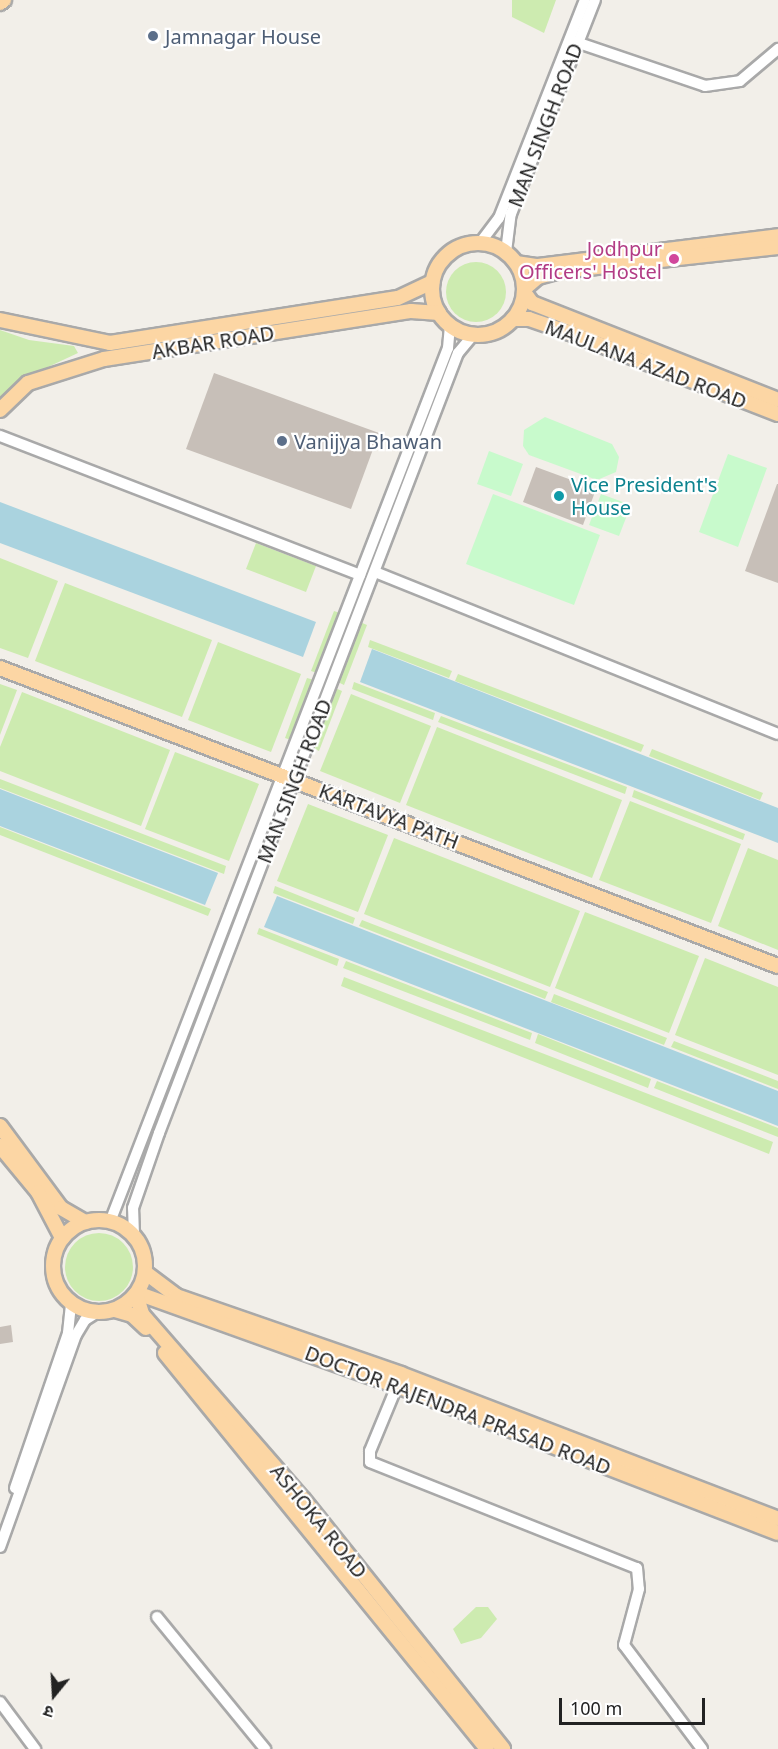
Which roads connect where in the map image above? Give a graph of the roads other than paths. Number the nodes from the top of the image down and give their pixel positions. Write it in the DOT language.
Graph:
graph roads {
  1 [pos="4,0"];
  2 [pos="585,0"];
  3 [pos="595,0"];
  4 [pos="0,3"];
  5 [pos="576,42"];
  6 [pos="778,49"];
  7 [pos="778,236"];
  8 [pos="482,243"];
  9 [pos="778,247"];
  10 [pos="506,252"];
  11 [pos="516,263"];
  12 [pos="433,282"];
  13 [pos="524,290"];
  14 [pos="439,313"];
  15 [pos="0,320"];
  16 [pos="513,320"];
  17 [pos="450,324"];
  18 [pos="474,334"];
  19 [pos="90,340"];
  20 [pos="93,362"];
  21 [pos="778,400"];
  22 [pos="0,410"];
  23 [pos="778,414"];
  24 [pos="0,436"];
  25 [pos="375,572"];
  26 [pos="360,576"];
  27 [pos="0,668"];
  28 [pos="778,734"];
  29 [pos="288,777"];
  30 [pos="778,966"];
  31 [pos="0,1126"];
  32 [pos="0,1146"];
  33 [pos="85,1222"];
  34 [pos="110,1222"];
  35 [pos="134,1235"];
  36 [pos="62,1238"];
  37 [pos="146,1273"];
  38 [pos="137,1293"];
  39 [pos="71,1303"];
  40 [pos="115,1310"];
  41 [pos="98,1312"];
  42 [pos="399,1380"];
  43 [pos="778,1520"];
  44 [pos="0,1528"];
  45 [pos="778,1533"];
  46 [pos="0,1547"];
  47 [pos="157,1617"];
  48 [pos="0,1702"];
  49 [pos="35,1749"];
  50 [pos="265,1749"];
  51 [pos="487,1749"];
  52 [pos="503,1749"];
  53 [pos="702,1749"];
  1 -- 4 [label="main road"];
  2 -- 8 [label="street, MAN SINGH ROAD"];
  3 -- 5 [label="street, MAN SINGH ROAD"];
  5 -- 6 [label="street"];
  5 -- 10 [label="street, MAN SINGH ROAD"];
  7 -- 11 [label="main road"];
  8 -- 10 [label="main road"];
  8 -- 12 [label="main road"];
  9 -- 13 [label="main road"];
  10 -- 11 [label="main road"];
  11 -- 13 [label="main road"];
  12 -- 14 [label="main road"];
  12 -- 19 [label="main road, AKBAR ROAD"];
  13 -- 16 [label="main road"];
  13 -- 21 [label="main road, MAULANA AZAD ROAD"];
  14 -- 17 [label="main road"];
  14 -- 20 [label="main road, AKBAR ROAD"];
  15 -- 19 [label="main road, AKBAR ROAD"];
  16 -- 18 [label="main road"];
  16 -- 23 [label="main road, MAULANA AZAD ROAD"];
  17 -- 18 [label="main road"];
  17 -- 26 [label="street, MAN SINGH ROAD"];
  18 -- 25 [label="street, MAN SINGH ROAD"];
  19 -- 20 [label="main road"];
  20 -- 22 [label="main road, AKBAR ROAD"];
  24 -- 26 [label="street"];
  25 -- 28 [label="street"];
  25 -- 29 [label="street, MAN SINGH ROAD"];
  26 -- 29 [label="street, MAN SINGH ROAD"];
  27 -- 29 [label="main road, KARTAVYA PATH"];
  29 -- 30 [label="main road, KARTAVYA PATH"];
  29 -- 34 [label="street, MAN SINGH ROAD"];
  29 -- 35 [label="street, MAN SINGH ROAD"];
  31 -- 33 [label="main road"];
  32 -- 36 [label="main road"];
  33 -- 34 [label="main road"];
  33 -- 36 [label="main road"];
  34 -- 35 [label="main road"];
  35 -- 37 [label="main road"];
  36 -- 39 [label="main road"];
  37 -- 38 [label="main road"];
  37 -- 42 [label="main road, DOCTOR RAJENDRA PRASAD ROAD"];
  38 -- 40 [label="main road"];
  38 -- 42 [label="main road, DOCTOR RAJENDRA PRASAD ROAD"];
  38 -- 52 [label="main road, ASHOKA ROAD"];
  39 -- 41 [label="main road"];
  39 -- 44 [label="street"];
  40 -- 41 [label="main road"];
  40 -- 51 [label="main road, ASHOKA ROAD"];
  41 -- 46 [label="street"];
  42 -- 43 [label="main road, DOCTOR RAJENDRA PRASAD ROAD"];
  42 -- 45 [label="main road, DOCTOR RAJENDRA PRASAD ROAD"];
  42 -- 53 [label="street"];
  47 -- 50 [label="street"];
  48 -- 49 [label="street"];
}
